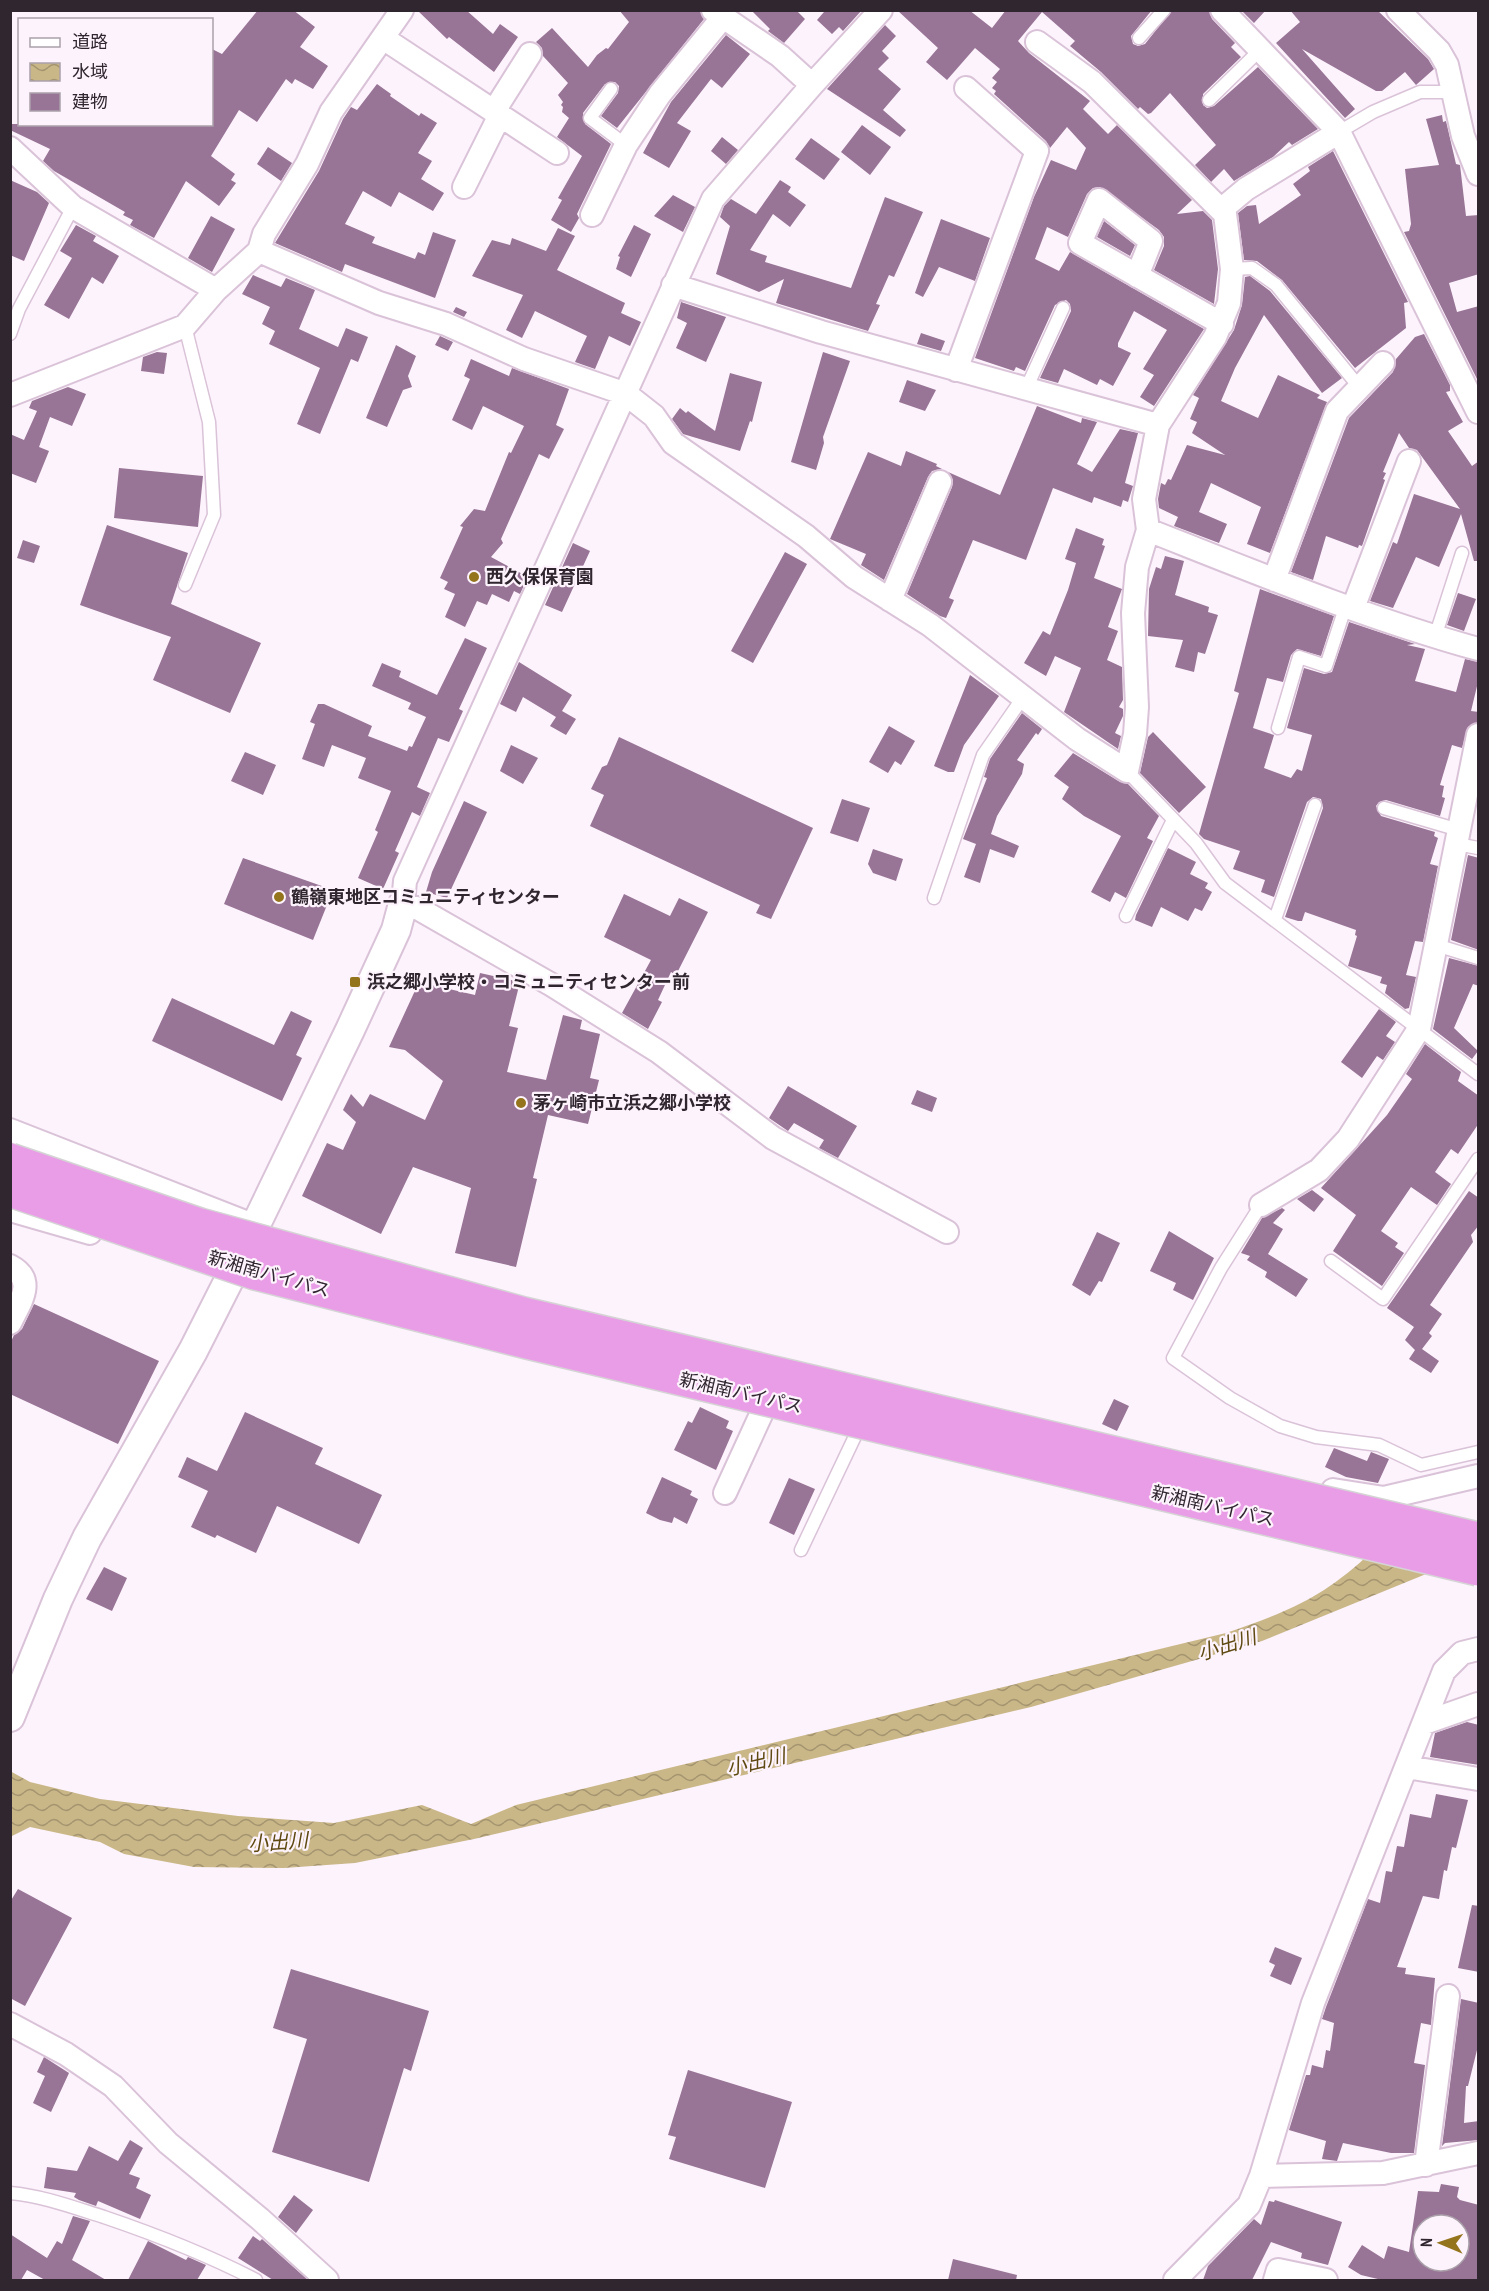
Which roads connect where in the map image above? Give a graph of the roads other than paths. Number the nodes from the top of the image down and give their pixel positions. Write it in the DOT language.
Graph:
graph roads {
  1 [pos="402,10"];
  2 [pos="881,10"];
  3 [pos="1164,10"];
  4 [pos="1222,10"];
  5 [pos="1398,10"];
  6 [pos="718,14"];
  7 [pos="383,38"];
  8 [pos="1139,38"];
  9 [pos="1037,42"];
  10 [pos="1261,49"];
  11 [pos="530,54"];
  12 [pos="812,85"];
  13 [pos="966,88"];
  14 [pos="611,89"];
  15 [pos="1453,92"];
  16 [pos="1209,100"];
  17 [pos="497,113"];
  18 [pos="1339,132"];
  19 [pos="626,145"];
  20 [pos="10,148"];
  21 [pos="557,153"];
  22 [pos="1477,163"];
  23 [pos="464,187"];
  24 [pos="73,207"];
  25 [pos="1222,209"];
  26 [pos="592,215"];
  27 [pos="258,251"];
  28 [pos="1232,269"];
  29 [pos="1137,276"];
  30 [pos="673,285"];
  31 [pos="216,290"];
  32 [pos="1063,308"];
  33 [pos="1222,324"];
  34 [pos="185,326"];
  35 [pos="10,334"];
  36 [pos="1383,363"];
  37 [pos="956,370"];
  38 [pos="1360,388"];
  39 [pos="1026,389"];
  40 [pos="626,394"];
  41 [pos="10,395"];
  42 [pos="1479,412"];
  43 [pos="1158,425"];
  44 [pos="1409,461"];
  45 [pos="940,482"];
  46 [pos="1148,530"];
  47 [pos="1462,553"];
  48 [pos="1274,580"];
  49 [pos="185,585"];
  50 [pos="890,600"];
  51 [pos="1349,607"];
  52 [pos="1435,637"];
  53 [pos="1479,650"];
  54 [pos="1024,696"];
  55 [pos="1278,728"];
  56 [pos="1479,735"];
  57 [pos="1127,771"];
  58 [pos="1472,798"];
  59 [pos="1315,805"];
  60 [pos="1384,808"];
  61 [pos="1173,820"];
  62 [pos="1465,840"];
  63 [pos="934,898"];
  64 [pos="403,904"];
  65 [pos="1126,916"];
  66 [pos="1275,919"];
  67 [pos="1436,945"];
  68 [pos="1479,958"];
  69 [pos="1419,1029"];
  70 [pos="1479,1074"];
  71 [pos="10,1130"];
  72 [pos="10,1140"];
  73 [pos="1479,1159"];
  74 [pos="10,1160"];
  75 [pos="10,1190"];
  76 [pos="10,1205"];
  77 [pos="1261,1205"];
  78 [pos="10,1210"];
  79 [pos="947,1232"];
  80 [pos="250,1253"];
  81 [pos="1331,1261"];
  82 [pos="10,1266"];
  83 [pos="10,1323"];
  84 [pos="764,1408"];
  85 [pos="858,1430"];
  86 [pos="1479,1452"];
  87 [pos="1479,1476"];
  88 [pos="1336,1491"];
  89 [pos="725,1493"];
  90 [pos="1479,1539"];
  91 [pos="801,1550"];
  92 [pos="1479,1569"];
  93 [pos="1479,1649"];
  94 [pos="1479,1704"];
  95 [pos="10,1717"];
  96 [pos="1424,1724"];
  97 [pos="1407,1767"];
  98 [pos="1479,1779"];
  99 [pos="1448,1996"];
  100 [pos="10,2024"];
  101 [pos="1479,2153"];
  102 [pos="1426,2165"];
  103 [pos="1261,2176"];
  104 [pos="10,2193"];
  105 [pos="256,2280"];
  106 [pos="327,2280"];
  107 [pos="1175,2280"];
  108 [pos="1275,2280"];
  109 [pos="1326,2280"];
  1 -- 7 [label="street"];
  2 -- 12 [label="street"];
  3 -- 8 [label="lane"];
  4 -- 10 [label="street"];
  5 -- 15 [label="street"];
  6 -- 12 [label="street"];
  6 -- 19 [label="street"];
  7 -- 17 [label="street"];
  7 -- 27 [label="street"];
  9 -- 25 [label="street"];
  10 -- 16 [label="lane"];
  10 -- 18 [label="street"];
  11 -- 17 [label="street"];
  12 -- 30 [label="street"];
  13 -- 37 [label="street"];
  14 -- 19 [label="lane"];
  15 -- 18 [label="lane"];
  15 -- 22 [label="street"];
  17 -- 21 [label="street"];
  17 -- 23 [label="street"];
  18 -- 25 [label="street"];
  18 -- 42 [label="street"];
  19 -- 26 [label="street"];
  20 -- 24 [label="street"];
  24 -- 31 [label="street"];
  24 -- 35 [label="lane"];
  25 -- 28 [label="street"];
  27 -- 31 [label="street"];
  27 -- 40 [label="street"];
  28 -- 33 [label="street"];
  28 -- 38 [label="lane"];
  29 -- 33 [label="street"];
  30 -- 37 [label="street"];
  30 -- 40 [label="street"];
  31 -- 34 [label="street"];
  32 -- 39 [label="lane"];
  33 -- 43 [label="street"];
  34 -- 41 [label="street"];
  34 -- 49 [label="lane"];
  36 -- 38 [label="street"];
  37 -- 39 [label="street"];
  38 -- 48 [label="street"];
  39 -- 43 [label="street"];
  40 -- 50 [label="street"];
  40 -- 64 [label="street"];
  43 -- 46 [label="street"];
  44 -- 51 [label="street"];
  45 -- 50 [label="street"];
  46 -- 48 [label="street"];
  46 -- 57 [label="street"];
  47 -- 52 [label="lane"];
  48 -- 51 [label="street"];
  50 -- 54 [label="street"];
  51 -- 52 [label="street"];
  51 -- 55 [label="lane"];
  52 -- 53 [label="street"];
  54 -- 57 [label="street"];
  54 -- 63 [label="lane"];
  56 -- 58 [label="street"];
  57 -- 61 [label="lane"];
  58 -- 62 [label="street"];
  59 -- 66 [label="lane"];
  60 -- 62 [label="lane"];
  61 -- 65 [label="lane"];
  61 -- 66 [label="lane"];
  62 -- 67 [label="street"];
  64 -- 79 [label="street"];
  64 -- 80 [label="street"];
  66 -- 69 [label="lane"];
  67 -- 68 [label="lane"];
  67 -- 69 [label="street"];
  69 -- 70 [label="lane"];
  69 -- 77 [label="street"];
  71 -- 80 [label="street"];
  72 -- 80 [label="highway, bridge"];
  73 -- 81 [label="lane"];
  74 -- 80 [label="highway, 新湘南バイパス, bridge"];
  75 -- 80 [label="highway, 新湘南バイパス, bridge"];
  76 -- 80 [label="highway, bridge"];
  77 -- 86 [label="lane"];
  78 -- 80 [label="street"];
  80 -- 84 [label="street"];
  80 -- 88 [label="street"];
  80 -- 90 [label="highway, 新湘南バイパス, bridge"];
  80 -- 92 [label="highway, 新湘南バイパス, bridge"];
  80 -- 95 [label="street"];
  82 -- 83 [label="street"];
  84 -- 85 [label="street"];
  84 -- 89 [label="street"];
  85 -- 88 [label="street"];
  85 -- 91 [label="lane"];
  87 -- 88 [label="street"];
  93 -- 96 [label="street"];
  94 -- 96 [label="street"];
  96 -- 97 [label="street"];
  97 -- 98 [label="street"];
  97 -- 103 [label="street"];
  99 -- 102 [label="street"];
  100 -- 106 [label="street"];
  101 -- 102 [label="street"];
  102 -- 103 [label="street"];
  103 -- 107 [label="street"];
  104 -- 105 [label="lane"];
  108 -- 109 [label="street"];
}
